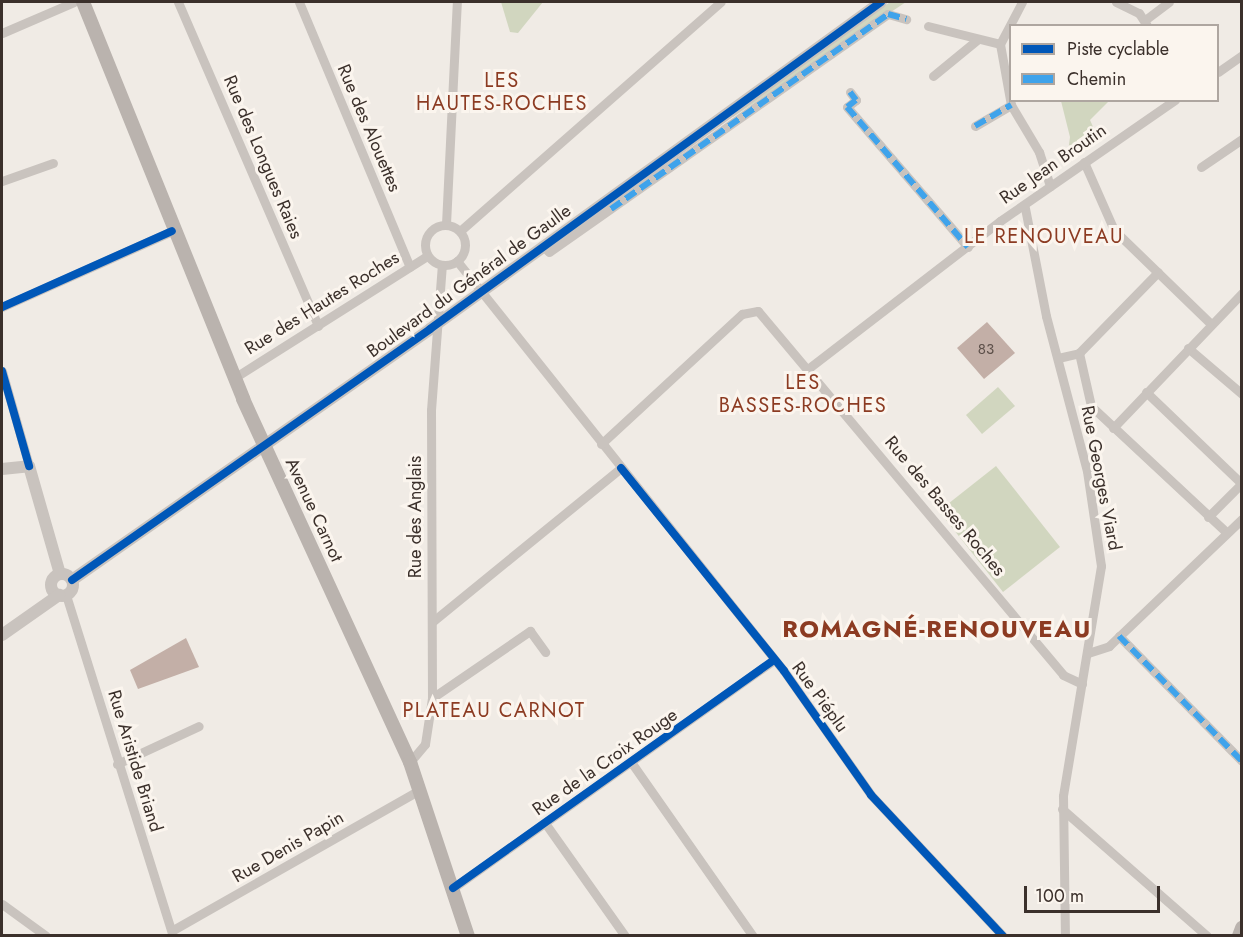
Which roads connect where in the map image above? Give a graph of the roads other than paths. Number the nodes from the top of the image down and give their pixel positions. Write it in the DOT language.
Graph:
graph roads {
  1 [pos="74,2"];
  2 [pos="82,2"];
  3 [pos="178,2"];
  4 [pos="299,2"];
  5 [pos="457,2"];
  6 [pos="721,2"];
  7 [pos="881,2"];
  8 [pos="1022,2"];
  9 [pos="1116,2"];
  10 [pos="1169,2"];
  11 [pos="906,19"];
  12 [pos="1146,23"];
  13 [pos="1010,24"];
  14 [pos="928,26"];
  15 [pos="1009,27"];
  16 [pos="2,33"];
  17 [pos="978,39"];
  18 [pos="1000,44"];
  19 [pos="1242,56"];
  20 [pos="1219,71"];
  21 [pos="933,76"];
  22 [pos="850,92"];
  23 [pos="1009,94"];
  24 [pos="1010,102"];
  25 [pos="1172,102"];
  26 [pos="1011,105"];
  27 [pos="975,126"];
  28 [pos="1242,139"];
  29 [pos="1084,162"];
  30 [pos="53,163"];
  31 [pos="1201,167"];
  32 [pos="2,181"];
  33 [pos="1050,186"];
  34 [pos="1024,208"];
  35 [pos="446,224"];
  36 [pos="172,231"];
  37 [pos="460,231"];
  38 [pos="543,246"];
  39 [pos="968,247"];
  40 [pos="427,256"];
  41 [pos="457,261"];
  42 [pos="441,265"];
  43 [pos="410,267"];
  44 [pos="1158,272"];
  45 [pos="480,292"];
  46 [pos="1242,293"];
  47 [pos="2,307"];
  48 [pos="438,323"];
  49 [pos="1211,324"];
  50 [pos="318,326"];
  51 [pos="1188,348"];
  52 [pos="1079,353"];
  53 [pos="1058,358"];
  54 [pos="809,368"];
  55 [pos="2,371"];
  56 [pos="234,378"];
  57 [pos="1146,392"];
  58 [pos="1242,394"];
  59 [pos="1113,428"];
  60 [pos="264,444"];
  61 [pos="601,444"];
  62 [pos="29,466"];
  63 [pos="621,468"];
  64 [pos="2,469"];
  65 [pos="1241,483"];
  66 [pos="1208,517"];
  67 [pos="1242,519"];
  68 [pos="1227,533"];
  69 [pos="60,574"];
  70 [pos="72,580"];
  71 [pos="62,595"];
  72 [pos="432,622"];
  73 [pos="2,635"];
  74 [pos="1119,636"];
  75 [pos="545,652"];
  76 [pos="1088,652"];
  77 [pos="774,660"];
  78 [pos="1083,684"];
  79 [pos="432,698"];
  80 [pos="199,726"];
  81 [pos="1242,761"];
  82 [pos="410,762"];
  83 [pos="631,762"];
  84 [pos="117,764"];
  85 [pos="419,790"];
  86 [pos="1062,809"];
  87 [pos="545,823"];
  88 [pos="453,888"];
  89 [pos="2,904"];
  90 [pos="1242,928"];
  91 [pos="173,933"];
  92 [pos="46,936"];
  93 [pos="468,936"];
  94 [pos="625,936"];
  95 [pos="753,936"];
  96 [pos="1003,936"];
  97 [pos="1065,936"];
  98 [pos="1207,936"];
  99 [pos="1239,936"];
  1 -- 16 [label="street"];
  2 -- 36 [label="main road, Avenue Carnot"];
  3 -- 50 [label="street, Rue des Longues Raies"];
  4 -- 43 [label="street, Rue des Alouettes"];
  5 -- 35 [label="street"];
  6 -- 37 [label="street"];
  7 -- 38 [label="street, Boulevard du Général de Gaulle"];
  8 -- 13 [label="street"];
  9 -- 12 [label="street"];
  10 -- 12 [label="street"];
  11 -- 38 [label="street, Boulevard du Général de Gaulle"];
  14 -- 17 [label="street"];
  15 -- 18 [label="street"];
  17 -- 18 [label="street"];
  17 -- 21 [label="street"];
  18 -- 23 [label="street"];
  19 -- 20 [label="street"];
  22 -- 39 [label="street"];
  24 -- 26 [label="street"];
  25 -- 29 [label="street, Rue Jean Broutin"];
  26 -- 27 [label="street"];
  26 -- 33 [label="street"];
  28 -- 31 [label="street"];
  29 -- 33 [label="street, Rue Jean Broutin"];
  29 -- 44 [label="street"];
  30 -- 32 [label="street"];
  33 -- 34 [label="street, Rue Jean Broutin"];
  34 -- 39 [label="street, Rue Jean Broutin"];
  34 -- 53 [label="street, Rue Georges Viard"];
  35 -- 37 [label="street"];
  35 -- 40 [label="street"];
  36 -- 47 [label="street"];
  36 -- 56 [label="main road, Avenue Carnot"];
  37 -- 41 [label="street"];
  38 -- 45 [label="street, Boulevard du Général de Gaulle"];
  39 -- 54 [label="street, Rue Jean Broutin"];
  40 -- 42 [label="street"];
  40 -- 43 [label="street, Rue des Hautes Roches"];
  41 -- 42 [label="street"];
  41 -- 45 [label="street, Rue Piéplu"];
  42 -- 48 [label="street, Rue des Anglais"];
  43 -- 50 [label="street, Rue des Hautes Roches"];
  44 -- 49 [label="street"];
  44 -- 52 [label="street"];
  45 -- 48 [label="street, Boulevard du Général de Gaulle"];
  45 -- 61 [label="street, Rue Piéplu"];
  46 -- 49 [label="street"];
  48 -- 60 [label="street, Boulevard du Général de Gaulle"];
  48 -- 72 [label="street, Rue des Anglais"];
  49 -- 51 [label="street"];
  50 -- 56 [label="street, Rue des Hautes Roches"];
  51 -- 57 [label="street"];
  51 -- 58 [label="street"];
  52 -- 53 [label="street"];
  52 -- 59 [label="street"];
  53 -- 76 [label="street, Rue Georges Viard"];
  54 -- 61 [label="street, Rue des Basses Roches"];
  54 -- 78 [label="street, Rue des Basses Roches"];
  55 -- 62 [label="street"];
  56 -- 60 [label="main road, Avenue Carnot"];
  57 -- 59 [label="street"];
  57 -- 65 [label="street"];
  59 -- 66 [label="street"];
  60 -- 70 [label="street, Boulevard du Général de Gaulle"];
  60 -- 82 [label="main road, Avenue Carnot"];
  61 -- 63 [label="street, Rue Piéplu"];
  62 -- 64 [label="street"];
  62 -- 69 [label="street"];
  63 -- 72 [label="street"];
  63 -- 77 [label="street, Rue Piéplu"];
  65 -- 66 [label="street"];
  66 -- 68 [label="street"];
  67 -- 68 [label="street"];
  68 -- 74 [label="street"];
  69 -- 70 [label="street"];
  69 -- 71 [label="street"];
  70 -- 71 [label="street"];
  71 -- 73 [label="street"];
  71 -- 84 [label="street, Rue Aristide Briand"];
  72 -- 79 [label="street, Rue des Anglais"];
  74 -- 76 [label="street"];
  74 -- 81 [label="street"];
  75 -- 79 [label="street"];
  76 -- 78 [label="street, Rue Georges Viard"];
  77 -- 83 [label="street, Rue de la Croix Rouge"];
  77 -- 96 [label="street, Rue Piéplu"];
  78 -- 86 [label="street, Rue Georges Viard"];
  79 -- 82 [label="street, Rue des Anglais"];
  80 -- 84 [label="street"];
  82 -- 85 [label="main road, Avenue Carnot"];
  83 -- 87 [label="street, Rue de la Croix Rouge"];
  83 -- 95 [label="street"];
  84 -- 91 [label="street, Rue Aristide Briand"];
  85 -- 88 [label="main road, Avenue Carnot"];
  85 -- 91 [label="street, Rue Denis Papin"];
  86 -- 97 [label="street, Rue Georges Viard"];
  86 -- 98 [label="street"];
  87 -- 88 [label="street, Rue de la Croix Rouge"];
  87 -- 94 [label="street"];
  88 -- 93 [label="main road, Avenue Carnot"];
  89 -- 92 [label="street"];
  90 -- 99 [label="main road"];
}
